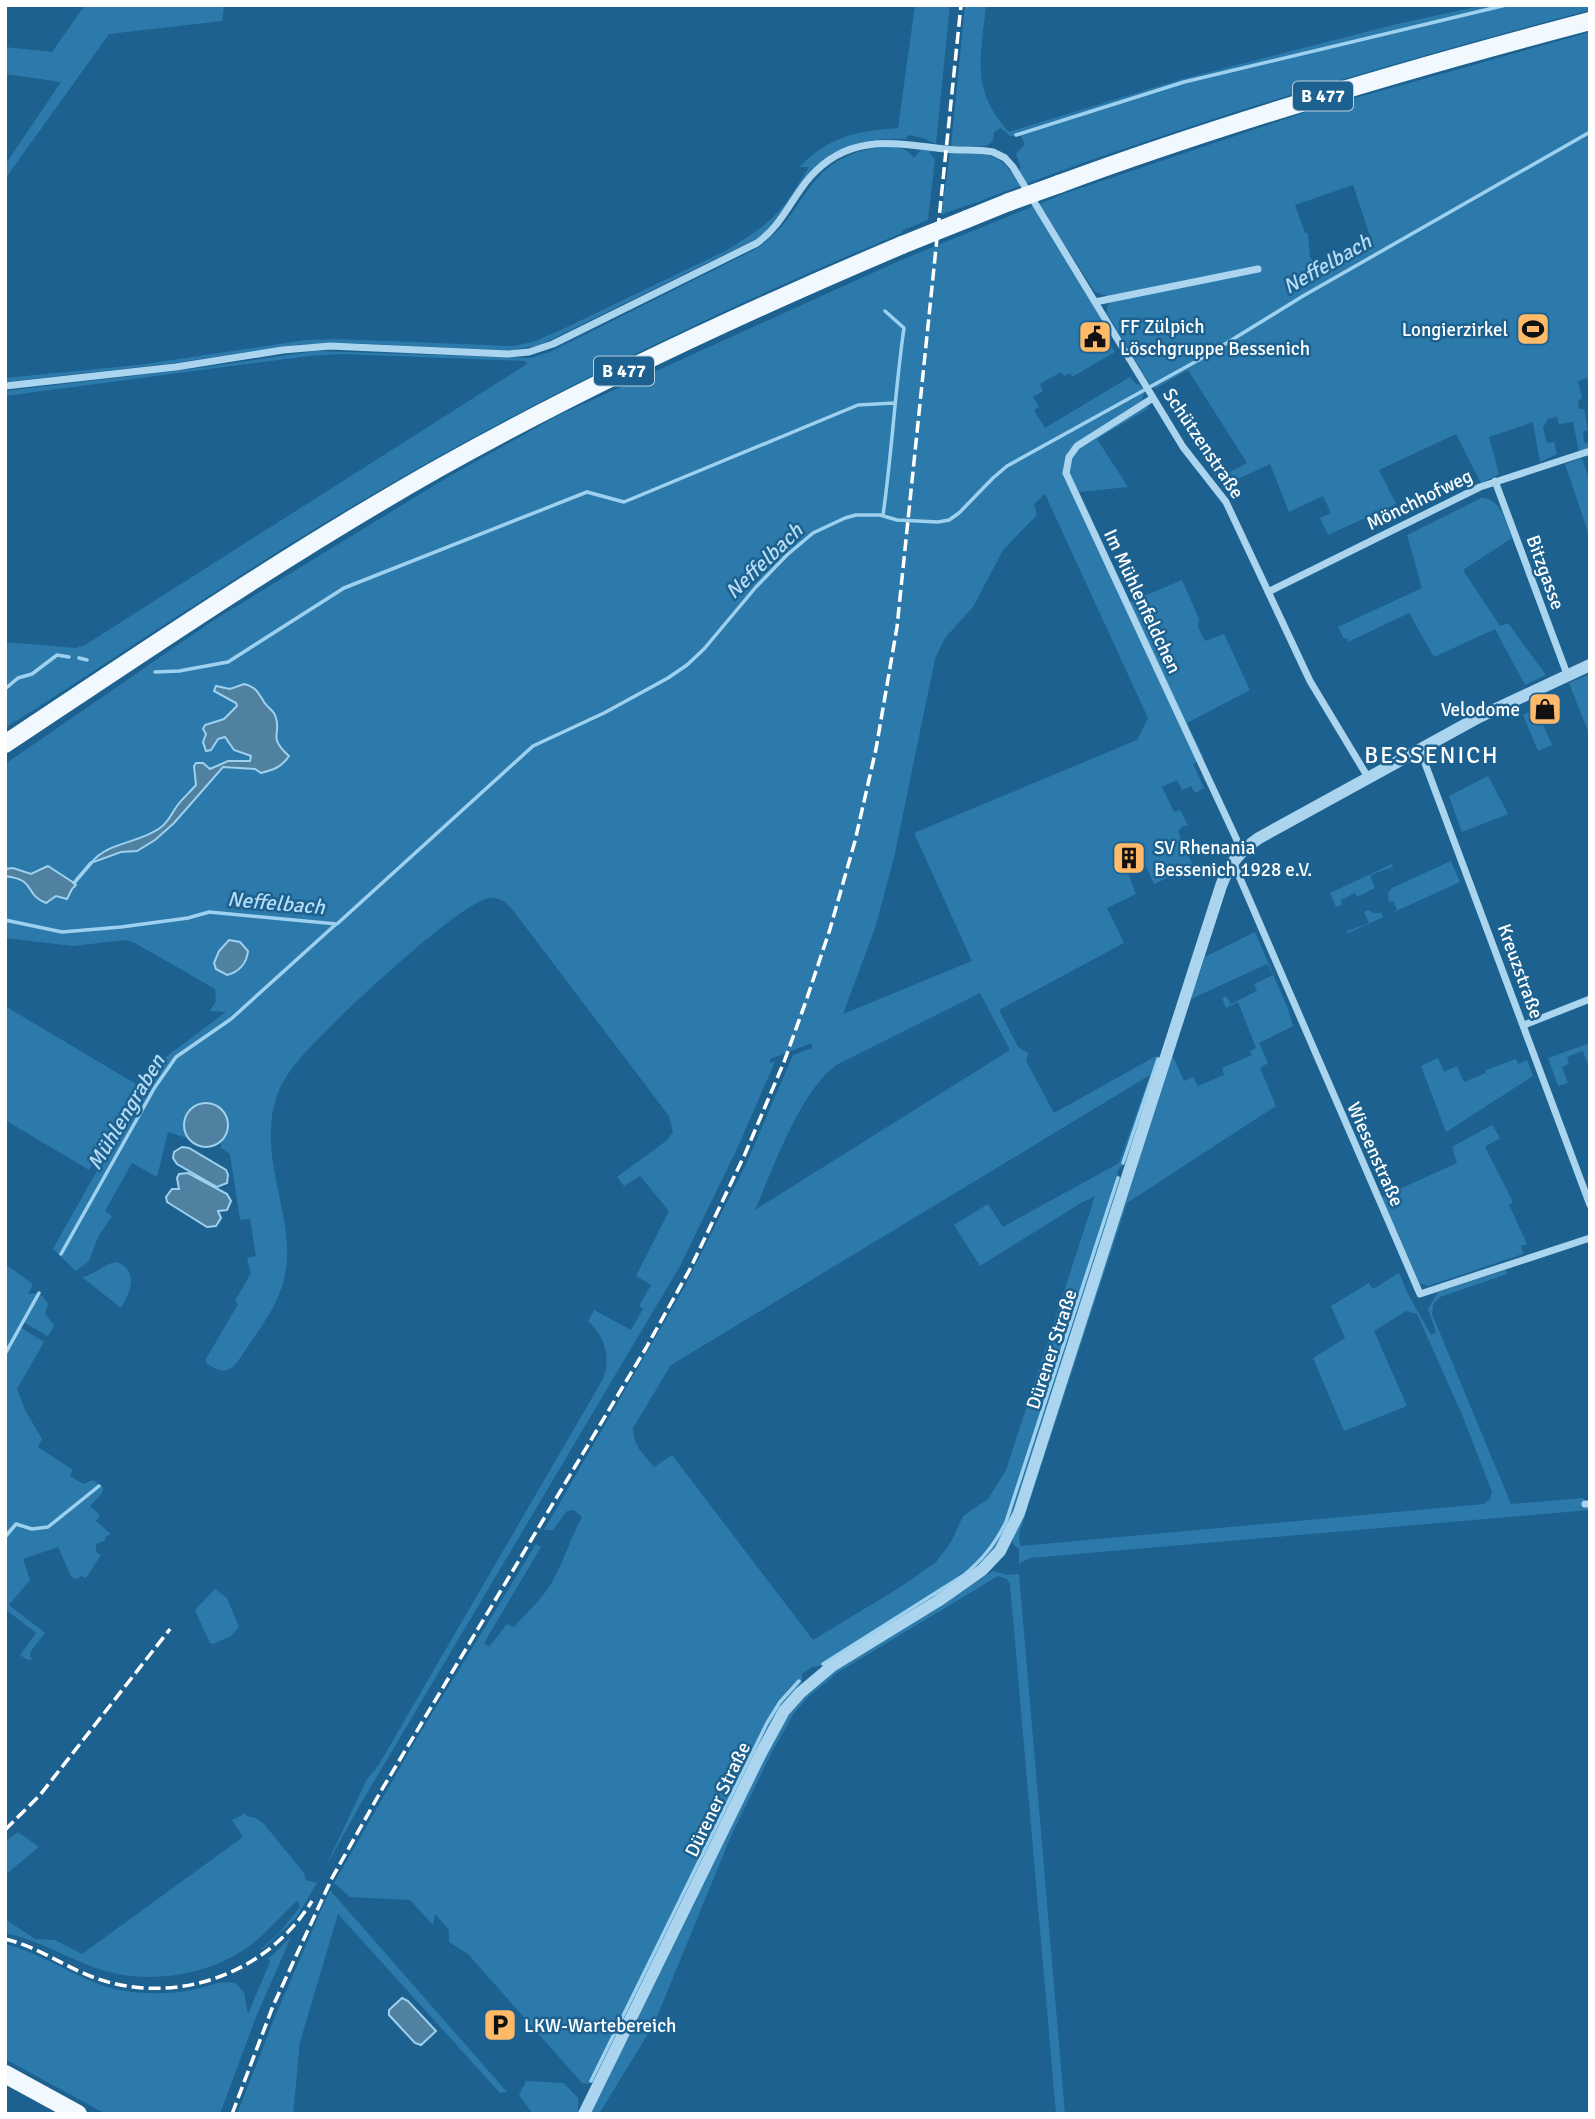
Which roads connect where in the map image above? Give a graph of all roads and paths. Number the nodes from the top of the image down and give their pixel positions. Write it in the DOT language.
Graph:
graph roads {
  1 [pos="1590,21"];
  2 [pos="1258,269"];
  3 [pos="1095,302"];
  4 [pos="5,386"];
  5 [pos="1153,398"];
  6 [pos="1590,451"];
  7 [pos="1495,481"];
  8 [pos="1268,592"];
  9 [pos="1590,665"];
  10 [pos="1567,674"];
  11 [pos="5,744"];
  12 [pos="1420,750"];
  13 [pos="1369,779"];
  14 [pos="1241,851"];
  15 [pos="1233,862"];
  16 [pos="1590,999"];
  17 [pos="1524,1025"];
  18 [pos="1590,1205"];
  19 [pos="1590,1238"];
  20 [pos="5,2074"];
  21 [pos="78,2114"];
  22 [pos="584,2114"];
  1 -- 11 [label="main road, B 477, bridge"];
  2 -- 3 [label="street"];
  3 -- 4 [label="street, Schützenstraße"];
  3 -- 5 [label="street, Schützenstraße"];
  5 -- 8 [label="street, Schützenstraße"];
  5 -- 14 [label="street, Im Mühlenfeldchen"];
  6 -- 7 [label="street, Mönchhofweg"];
  7 -- 8 [label="street, Mönchhofweg"];
  7 -- 10 [label="street, Bitzgasse"];
  8 -- 13 [label="street, Schützenstraße"];
  9 -- 10 [label="street, Dürener Straße"];
  10 -- 12 [label="street, Dürener Straße"];
  12 -- 13 [label="street, Dürener Straße"];
  12 -- 17 [label="street, Kreuzstraße"];
  13 -- 14 [label="street, Dürener Straße"];
  14 -- 15 [label="street, Dürener Straße"];
  15 -- 19 [label="street, Wiesenstraße"];
  15 -- 22 [label="street, Dürener Straße"];
  16 -- 17 [label="street"];
  17 -- 18 [label="street, Kreuzstraße"];
  20 -- 21 [label="main road"];
}
